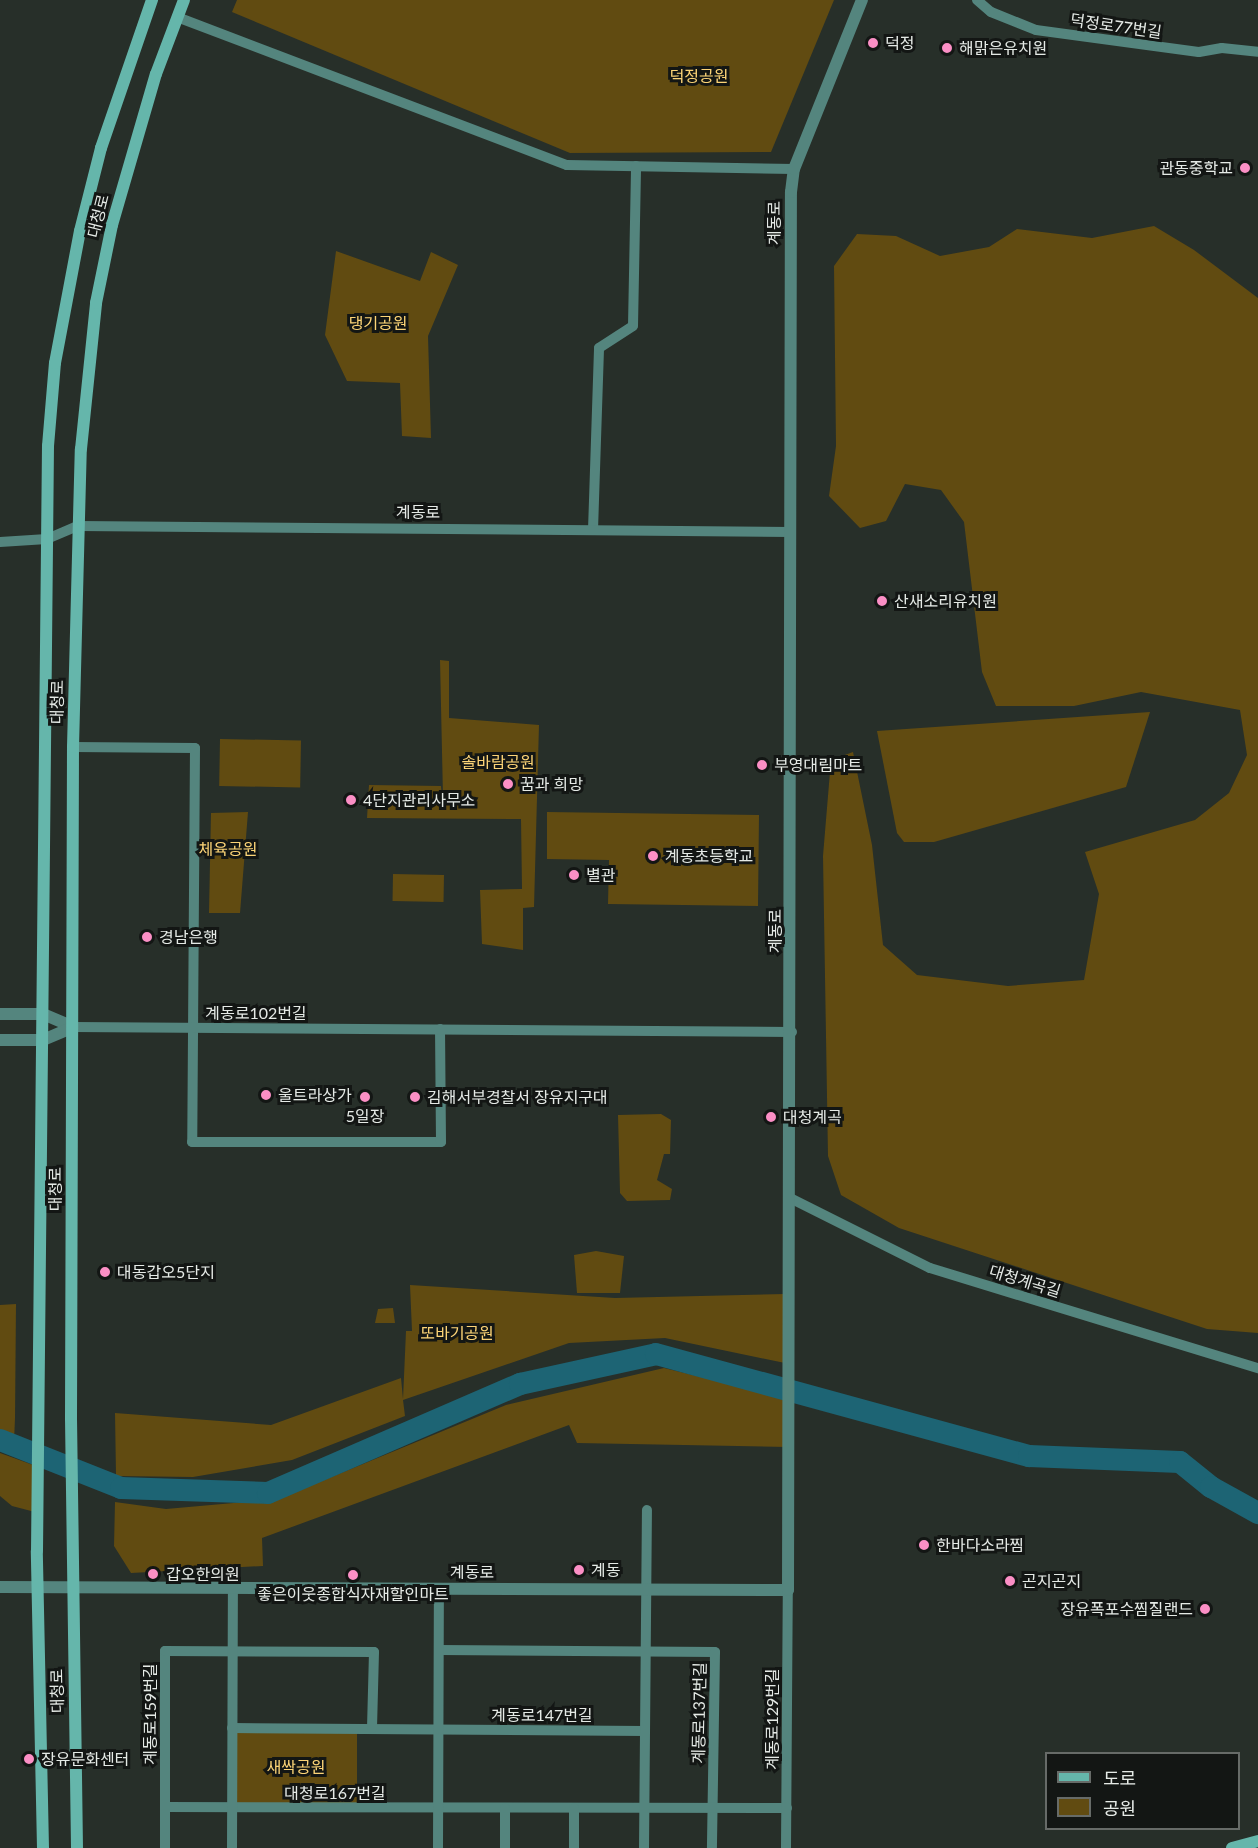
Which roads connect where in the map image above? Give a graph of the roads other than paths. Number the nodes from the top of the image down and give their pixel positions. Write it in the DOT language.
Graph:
graph roads {
  1 [pos="152,0"];
  2 [pos="184,0"];
  3 [pos="862,0"];
  4 [pos="977,0"];
  5 [pos="177,17"];
  6 [pos="1258,52"];
  7 [pos="636,166"];
  8 [pos="794,169"];
  9 [pos="78,526"];
  10 [pos="592,530"];
  11 [pos="791,532"];
  12 [pos="47,539"];
  13 [pos="0,542"];
  14 [pos="73,747"];
  15 [pos="0,1014"];
  16 [pos="43,1014"];
  17 [pos="73,1027"];
  18 [pos="193,1028"];
  19 [pos="440,1029"];
  20 [pos="792,1032"];
  21 [pos="0,1040"];
  22 [pos="43,1040"];
  23 [pos="792,1199"];
  24 [pos="1258,1368"];
  25 [pos="647,1510"];
  26 [pos="0,1587"];
  27 [pos="37,1587"];
  28 [pos="72,1587"];
  29 [pos="232,1588"];
  30 [pos="439,1588"];
  31 [pos="647,1589"];
  32 [pos="788,1590"];
  33 [pos="439,1650"];
  34 [pos="232,1652"];
  35 [pos="646,1652"];
  36 [pos="232,1728"];
  37 [pos="372,1728"];
  38 [pos="439,1729"];
  39 [pos="645,1731"];
  40 [pos="165,1807"];
  41 [pos="232,1808"];
  42 [pos="438,1808"];
  43 [pos="505,1808"];
  44 [pos="574,1808"];
  45 [pos="645,1808"];
  46 [pos="712,1808"];
  47 [pos="786,1808"];
  48 [pos="1258,1841"];
  49 [pos="43,1848"];
  50 [pos="77,1848"];
  51 [pos="165,1848"];
  52 [pos="232,1848"];
  53 [pos="438,1848"];
  54 [pos="505,1848"];
  55 [pos="574,1848"];
  56 [pos="644,1848"];
  57 [pos="712,1848"];
  58 [pos="786,1848"];
  59 [pos="1232,1848"];
  1 -- 12 [label="main road, 대청로"];
  2 -- 5 [label="main road, 대청로"];
  3 -- 8 [label="street, 계동로"];
  4 -- 6 [label="street, 덕정로77번길"];
  5 -- 7 [label="street"];
  5 -- 9 [label="main road, 대청로"];
  7 -- 8 [label="street"];
  7 -- 10 [label="street"];
  8 -- 11 [label="street, 계동로"];
  9 -- 10 [label="street, 계동로"];
  9 -- 12 [label="street, 계동로"];
  9 -- 14 [label="main road, 대청로"];
  10 -- 11 [label="street, 계동로"];
  11 -- 20 [label="street, 계동로"];
  12 -- 13 [label="street, 계동로"];
  12 -- 16 [label="main road, 대청로"];
  14 -- 17 [label="main road, 대청로"];
  14 -- 18 [label="street"];
  15 -- 16 [label="street"];
  16 -- 17 [label="street"];
  16 -- 22 [label="main road, 대청로"];
  17 -- 18 [label="street, 계동로102번길"];
  17 -- 22 [label="street"];
  17 -- 28 [label="main road, 대청로"];
  18 -- 19 [label="street, 계동로102번길"];
  18 -- 19 [label="street"];
  19 -- 20 [label="street, 계동로102번길"];
  20 -- 23 [label="street, 계동로"];
  21 -- 22 [label="street"];
  22 -- 27 [label="main road, 대청로"];
  23 -- 24 [label="street, 대청계곡길"];
  23 -- 32 [label="street, 계동로"];
  25 -- 31 [label="street"];
  26 -- 27 [label="street, 계동로"];
  27 -- 28 [label="street, 계동로"];
  27 -- 49 [label="main road, 대청로"];
  28 -- 29 [label="street, 계동로"];
  28 -- 50 [label="main road, 대청로"];
  29 -- 30 [label="street, 계동로"];
  29 -- 34 [label="street"];
  30 -- 31 [label="street, 계동로"];
  30 -- 33 [label="street"];
  31 -- 32 [label="street, 계동로"];
  31 -- 35 [label="street"];
  32 -- 47 [label="street, 계동로129번길"];
  33 -- 35 [label="street, 계동로137번길"];
  33 -- 38 [label="street"];
  34 -- 36 [label="street"];
  34 -- 37 [label="street, 계동로159번길"];
  34 -- 40 [label="street, 계동로159번길"];
  35 -- 39 [label="street"];
  35 -- 46 [label="street, 계동로137번길"];
  36 -- 37 [label="street, 계동로147번길"];
  36 -- 41 [label="street"];
  37 -- 38 [label="street, 계동로147번길"];
  38 -- 39 [label="street, 계동로147번길"];
  38 -- 42 [label="street"];
  39 -- 45 [label="street"];
  40 -- 41 [label="street, 대청로167번길"];
  40 -- 51 [label="street"];
  41 -- 42 [label="street, 대청로167번길"];
  41 -- 52 [label="street"];
  42 -- 43 [label="street, 대청로167번길"];
  42 -- 53 [label="street"];
  43 -- 44 [label="street, 대청로167번길"];
  43 -- 54 [label="street"];
  44 -- 45 [label="street, 대청로167번길"];
  44 -- 55 [label="street"];
  45 -- 46 [label="street, 대청로167번길"];
  45 -- 56 [label="street"];
  46 -- 47 [label="street, 대청로167번길"];
  46 -- 57 [label="street"];
  47 -- 58 [label="street, 계동로129번길"];
  48 -- 59 [label="main road"];
}
